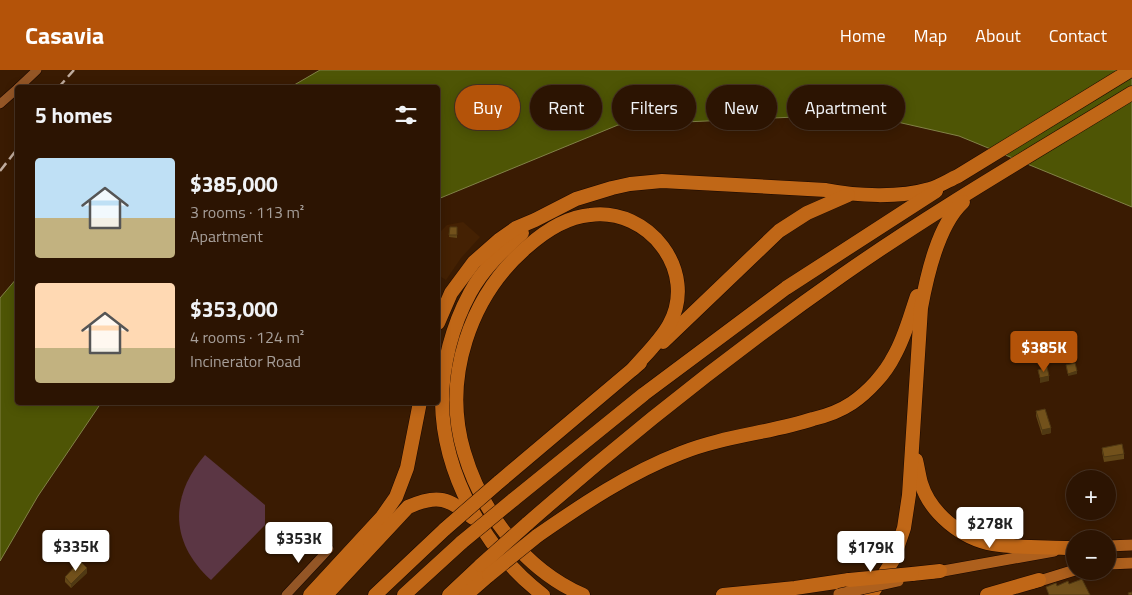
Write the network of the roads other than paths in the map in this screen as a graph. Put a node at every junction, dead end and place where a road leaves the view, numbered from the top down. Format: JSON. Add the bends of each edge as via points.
{"nodes":[{"id":1,"x":37,"y":70,"type":"edge"},
{"id":2,"x":1131,"y":71,"type":"edge"},
{"id":3,"x":21,"y":85,"type":"edge"},
{"id":4,"x":15,"y":91,"type":"edge"},
{"id":5,"x":1132,"y":93,"type":"edge"},
{"id":6,"x":0,"y":104,"type":"edge"},
{"id":7,"x":848,"y":195,"type":"junction"},
{"id":8,"x":535,"y":220,"type":"junction"},
{"id":9,"x":926,"y":277,"type":"junction"},
{"id":10,"x":440,"y":318,"type":"edge"},
{"id":11,"x":633,"y":369,"type":"junction"},
{"id":12,"x":419,"y":405,"type":"edge"},
{"id":13,"x":912,"y":440,"type":"junction"},
{"id":14,"x":476,"y":520,"type":"junction"},
{"id":15,"x":1132,"y":545,"type":"edge"},
{"id":16,"x":1116,"y":546,"type":"edge"},
{"id":17,"x":329,"y":548,"type":"dead end"},
{"id":18,"x":1066,"y":548,"type":"edge"},
{"id":19,"x":1066,"y":549,"type":"edge"},
{"id":20,"x":1116,"y":564,"type":"edge"},
{"id":21,"x":1132,"y":564,"type":"edge"},
{"id":22,"x":485,"y":570,"type":"junction"},
{"id":23,"x":940,"y":571,"type":"joint"},
{"id":24,"x":1066,"y":572,"type":"edge"},
{"id":25,"x":911,"y":576,"type":"junction"},
{"id":26,"x":1039,"y":580,"type":"junction"},
{"id":27,"x":837,"y":594,"type":"edge"},
{"id":28,"x":286,"y":595,"type":"edge"},
{"id":29,"x":310,"y":595,"type":"edge"},
{"id":30,"x":326,"y":595,"type":"edge"},
{"id":31,"x":375,"y":595,"type":"edge"},
{"id":32,"x":404,"y":595,"type":"edge"},
{"id":33,"x":449,"y":595,"type":"edge"},
{"id":34,"x":466,"y":595,"type":"edge"},
{"id":35,"x":543,"y":595,"type":"edge"},
{"id":36,"x":583,"y":595,"type":"edge"},
{"id":37,"x":723,"y":595,"type":"edge"},
{"id":38,"x":871,"y":595,"type":"edge"},
{"id":39,"x":987,"y":595,"type":"edge"},
{"id":40,"x":998,"y":595,"type":"edge"}],
"edges":[{"from":1,"to":3,"type":"street"},
{"from":2,"to":7,"type":"highway","via":[[932,189],[907,194]]},
{"from":2,"to":32,"type":"highway","bridge":true,"via":[[918,202],[786,288],[644,394],[462,542]]},
{"from":4,"to":6,"type":"street"},
{"from":5,"to":9,"type":"highway","via":[[979,188],[955,209],[942,233]]},
{"from":5,"to":22,"type":"highway","bridge":true,"via":[[845,274],[738,352],[571,485],[527,524]]},
{"from":7,"to":8,"type":"highway","via":[[826,190],[653,182],[612,188],[576,199]]},
{"from":7,"to":11,"type":"highway","via":[[779,231]]},
{"from":8,"to":10,"type":"highway","via":[[516,228],[474,262],[451,293]]},
{"from":8,"to":14,"type":"highway","via":[[492,261],[471,291],[447,355],[442,403],[447,439],[456,474]]},
{"from":9,"to":13,"type":"highway"},
{"from":9,"to":22,"type":"highway","bridge":true,"via":[[894,357],[877,380],[851,404],[796,425],[682,452],[626,477]]},
{"from":11,"to":31,"type":"highway","bridge":true,"via":[[498,482]]},
{"from":11,"to":36,"type":"highway","via":[[669,325],[675,309],[676,276],[663,246],[648,232],[632,220],[603,214],[565,222],[521,252],[490,288],[476,312],[463,349],[457,392],[459,429],[477,486],[500,525],[528,559],[550,577]]},
{"from":12,"to":29,"type":"highway","via":[[407,468],[396,497],[382,517]]},
{"from":13,"to":18,"type":"highway","via":[[921,484],[931,504],[963,534],[992,544]]},
{"from":13,"to":38,"type":"highway","via":[[904,528],[893,560]]},
{"from":14,"to":30,"type":"highway","via":[[440,498],[423,500],[408,507]]},
{"from":14,"to":35,"type":"highway","via":[[518,573]]},
{"from":15,"to":16,"type":"main road"},
{"from":17,"to":28,"type":"street"},
{"from":19,"to":23,"type":"main road"},
{"from":20,"to":21,"type":"main road"},
{"from":22,"to":33,"type":"highway"},
{"from":22,"to":34,"type":"highway"},
{"from":23,"to":25,"type":"highway"},
{"from":24,"to":26,"type":"main road"},
{"from":25,"to":27,"type":"main road","bridge":true},
{"from":25,"to":37,"type":"highway","bridge":true},
{"from":26,"to":39,"type":"highway"},
{"from":26,"to":40,"type":"main road"}]}
